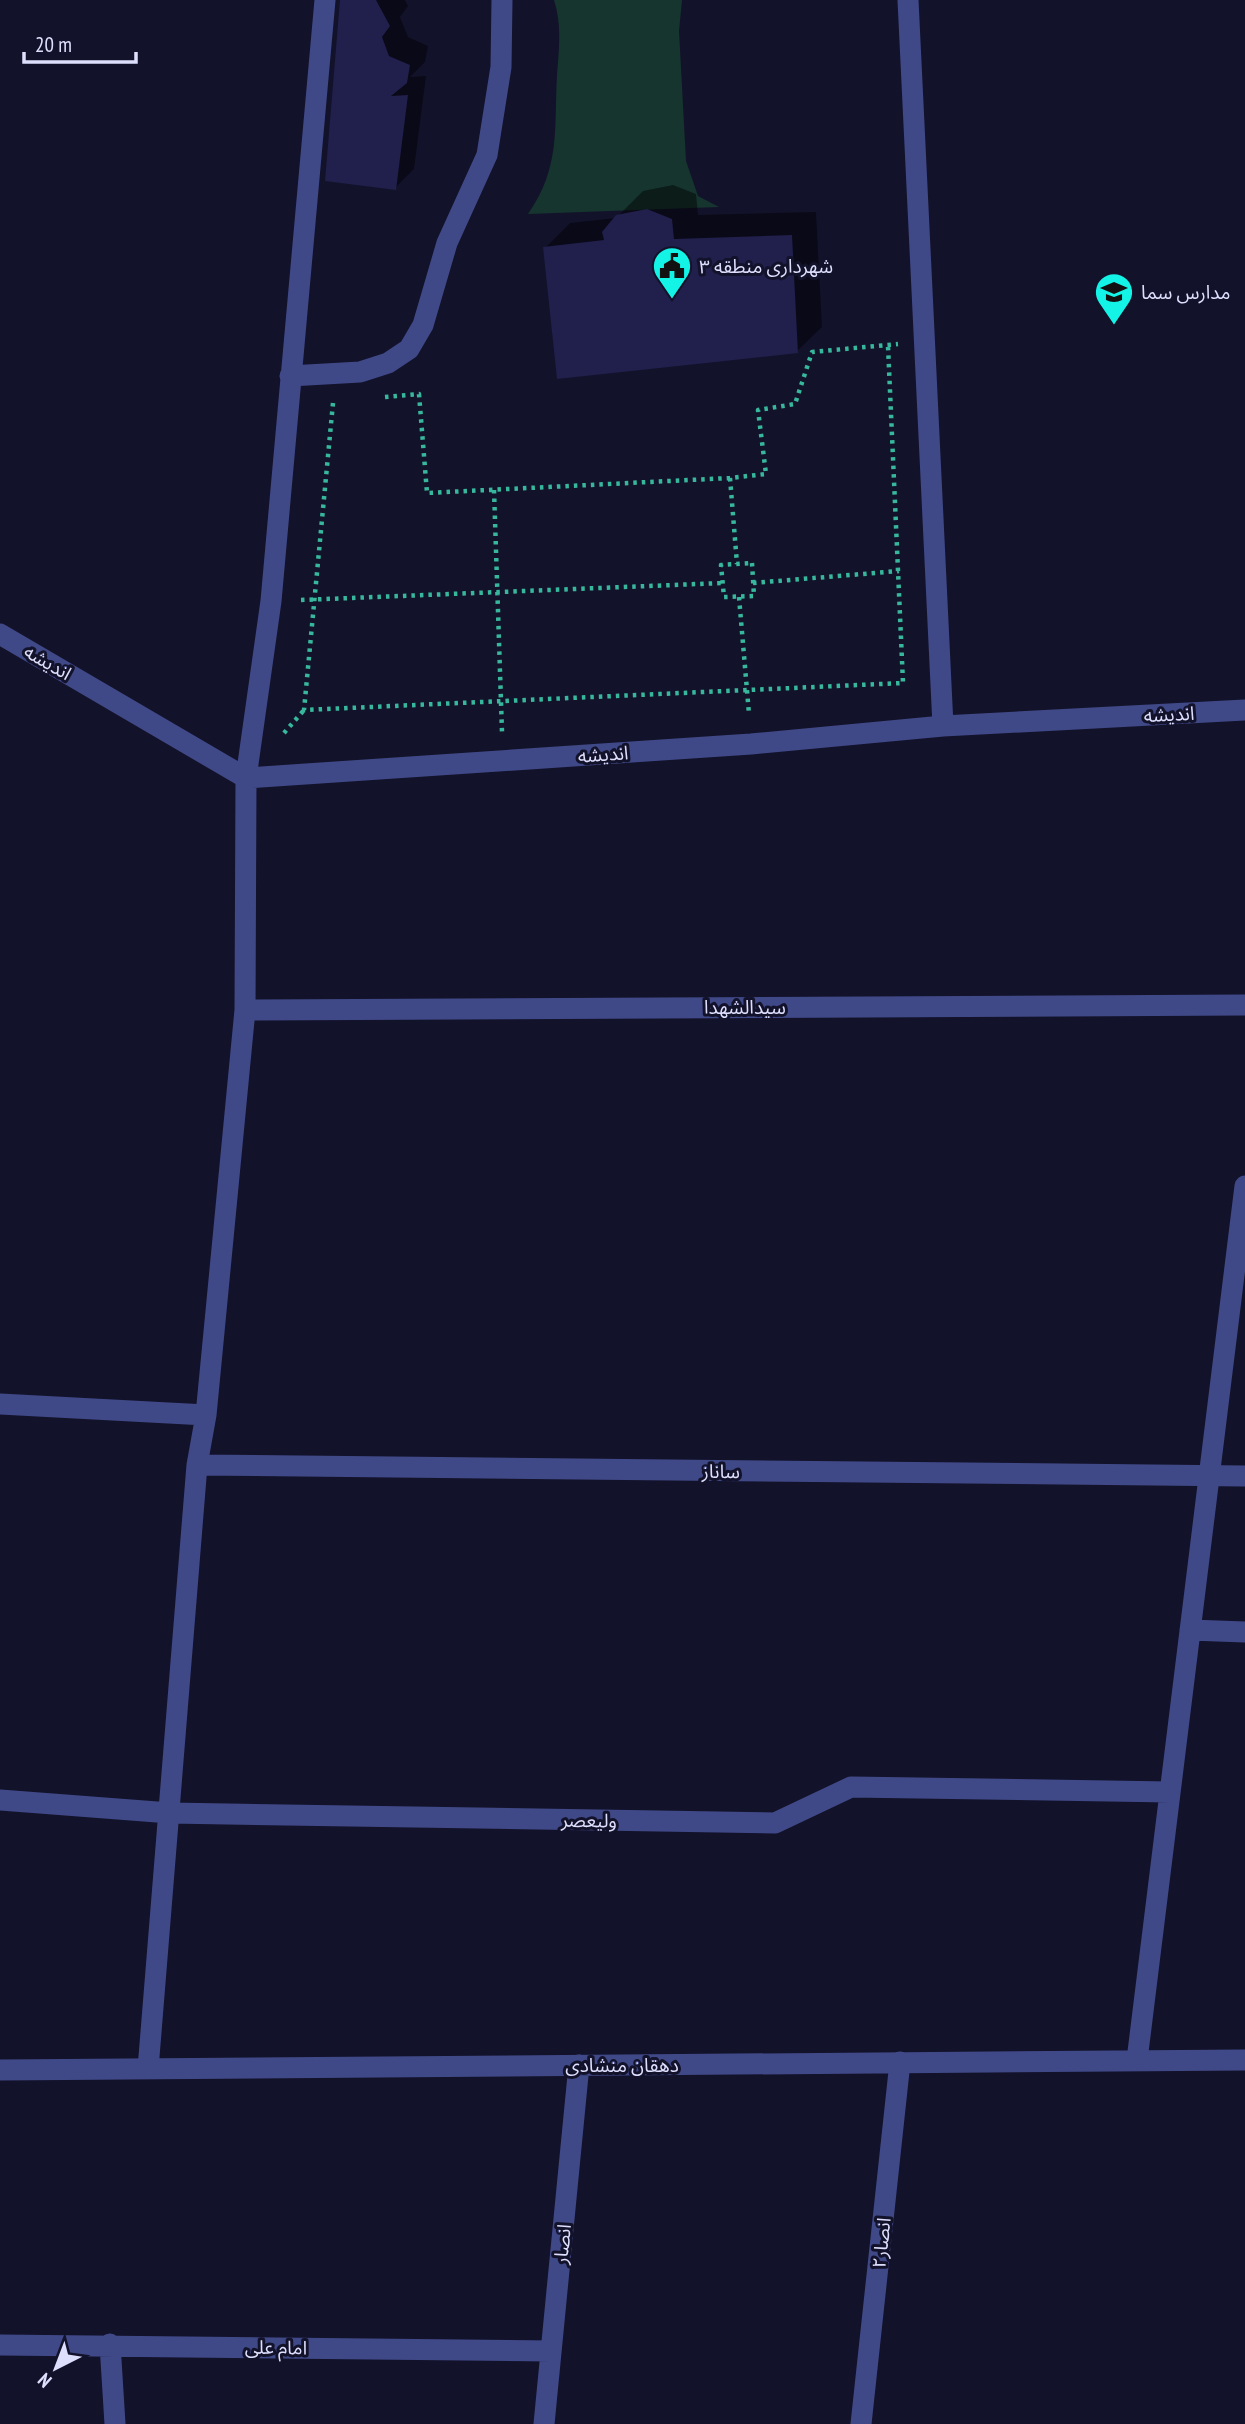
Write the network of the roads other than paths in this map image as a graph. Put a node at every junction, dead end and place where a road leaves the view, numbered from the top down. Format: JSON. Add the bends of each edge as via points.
{"nodes":[{"id":1,"x":325,"y":0,"type":"edge"},
{"id":2,"x":502,"y":0,"type":"edge"},
{"id":3,"x":908,"y":0,"type":"edge"},
{"id":4,"x":290,"y":376,"type":"junction"},
{"id":5,"x":0,"y":634,"type":"edge"},
{"id":6,"x":1245,"y":710,"type":"edge"},
{"id":7,"x":943,"y":726,"type":"junction"},
{"id":8,"x":246,"y":778,"type":"junction"},
{"id":9,"x":1245,"y":1005,"type":"edge"},
{"id":10,"x":245,"y":1010,"type":"junction"},
{"id":11,"x":1245,"y":1186,"type":"edge"},
{"id":12,"x":1240,"y":1262,"type":"edge"},
{"id":13,"x":0,"y":1404,"type":"edge"},
{"id":14,"x":206,"y":1415,"type":"junction"},
{"id":15,"x":197,"y":1465,"type":"junction"},
{"id":16,"x":1209,"y":1475,"type":"junction"},
{"id":17,"x":1245,"y":1476,"type":"edge"},
{"id":18,"x":1190,"y":1630,"type":"junction"},
{"id":19,"x":1245,"y":1632,"type":"edge"},
{"id":20,"x":1170,"y":1792,"type":"junction"},
{"id":21,"x":0,"y":1800,"type":"edge"},
{"id":22,"x":170,"y":1813,"type":"junction"},
{"id":23,"x":1137,"y":2060,"type":"junction"},
{"id":24,"x":1245,"y":2060,"type":"edge"},
{"id":25,"x":900,"y":2062,"type":"junction"},
{"id":26,"x":579,"y":2065,"type":"junction"},
{"id":27,"x":148,"y":2069,"type":"junction"},
{"id":28,"x":0,"y":2070,"type":"edge"},
{"id":29,"x":110,"y":2344,"type":"junction"},
{"id":30,"x":0,"y":2345,"type":"edge"},
{"id":31,"x":551,"y":2351,"type":"junction"},
{"id":32,"x":115,"y":2424,"type":"edge"},
{"id":33,"x":544,"y":2424,"type":"edge"},
{"id":34,"x":862,"y":2424,"type":"edge"}],
"edges":[{"from":1,"to":4,"type":"street"},
{"from":2,"to":4,"type":"street","via":[[502,67],[487,155],[447,243],[423,325],[409,349],[388,363],[360,372]]},
{"from":3,"to":7,"type":"street"},
{"from":4,"to":8,"type":"street","via":[[271,601]]},
{"from":5,"to":8,"type":"street","name":"اندیشه"},
{"from":6,"to":7,"type":"street","name":"اندیشه"},
{"from":7,"to":8,"type":"street","name":"اندیشه","via":[[751,744]]},
{"from":8,"to":10,"type":"street"},
{"from":9,"to":10,"type":"street","name":"سیدالشهدا"},
{"from":10,"to":14,"type":"street"},
{"from":11,"to":12,"type":"street"},
{"from":12,"to":16,"type":"street"},
{"from":13,"to":14,"type":"street"},
{"from":14,"to":15,"type":"street"},
{"from":15,"to":16,"type":"street","name":"ساناز"},
{"from":15,"to":22,"type":"street"},
{"from":16,"to":17,"type":"street","name":"ساناز"},
{"from":16,"to":18,"type":"street"},
{"from":18,"to":19,"type":"street"},
{"from":18,"to":20,"type":"street"},
{"from":20,"to":22,"type":"street","name":"ولیعصر","via":[[851,1787],[775,1823]]},
{"from":20,"to":23,"type":"street"},
{"from":21,"to":22,"type":"street","name":"ولیعصر"},
{"from":22,"to":27,"type":"street"},
{"from":23,"to":24,"type":"street","name":"دهقان منشادی"},
{"from":23,"to":25,"type":"street","name":"دهقان منشادی"},
{"from":25,"to":26,"type":"street","name":"دهقان منشادی"},
{"from":25,"to":34,"type":"street","name":"انصار۲"},
{"from":26,"to":27,"type":"street","name":"دهقان منشادی"},
{"from":26,"to":31,"type":"street","name":"انصار"},
{"from":27,"to":28,"type":"street","name":"دهقان منشادی"},
{"from":29,"to":30,"type":"street","name":"امام علی"},
{"from":29,"to":31,"type":"street","name":"امام علی"},
{"from":29,"to":32,"type":"street"},
{"from":31,"to":33,"type":"street","name":"انصار"}]}
